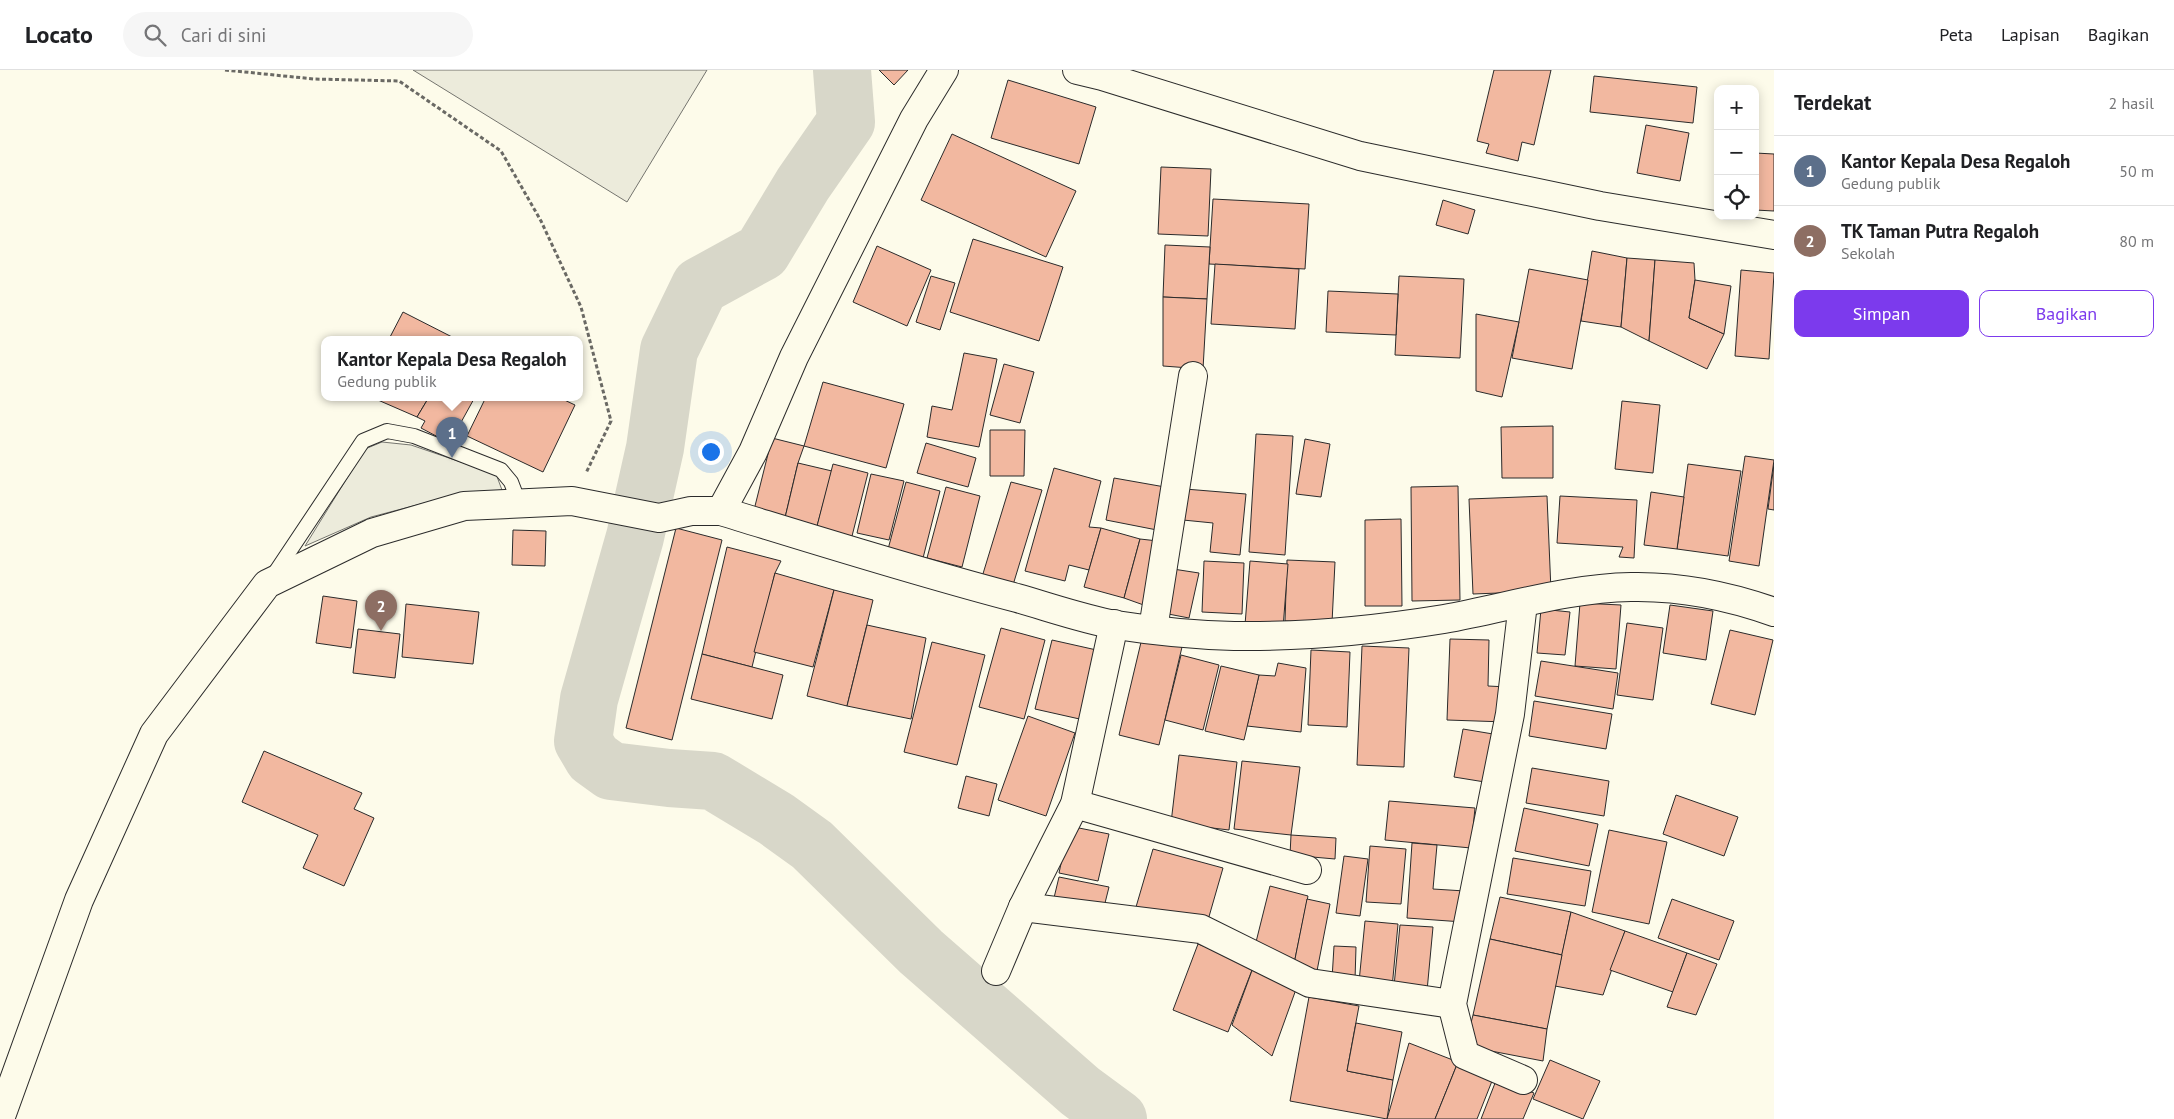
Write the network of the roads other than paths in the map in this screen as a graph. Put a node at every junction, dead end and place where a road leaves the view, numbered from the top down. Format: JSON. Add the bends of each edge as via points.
{"nodes":[{"id":1,"x":944,"y":70,"type":"edge"},
{"id":2,"x":1077,"y":70,"type":"edge"},
{"id":3,"x":1774,"y":234,"type":"edge"},
{"id":4,"x":1193,"y":376,"type":"dead end"},
{"id":5,"x":519,"y":503,"type":"junction"},
{"id":6,"x":721,"y":511,"type":"junction"},
{"id":7,"x":268,"y":584,"type":"junction"},
{"id":8,"x":1523,"y":603,"type":"junction"},
{"id":9,"x":1774,"y":612,"type":"edge"},
{"id":10,"x":1114,"y":624,"type":"junction"},
{"id":11,"x":1153,"y":629,"type":"junction"},
{"id":12,"x":1075,"y":804,"type":"junction"},
{"id":13,"x":1307,"y":870,"type":"dead end"},
{"id":14,"x":1023,"y":907,"type":"junction"},
{"id":15,"x":996,"y":971,"type":"dead end"},
{"id":16,"x":1452,"y":1004,"type":"junction"},
{"id":17,"x":1523,"y":1080,"type":"dead end"},
{"id":18,"x":0,"y":1119,"type":"edge"}],
"edges":[{"from":1,"to":6,"type":"street","via":[[887,172],[794,357],[753,452]]},
{"from":2,"to":3,"type":"street","via":[[1360,156],[1600,206]]},
{"from":4,"to":11,"type":"street"},
{"from":5,"to":6,"type":"street","via":[[572,501],[659,518],[691,511]]},
{"from":5,"to":7,"type":"street","via":[[464,506],[372,533]]},
{"from":5,"to":7,"type":"lane","via":[[511,482],[501,470],[414,436],[387,431],[363,441]]},
{"from":6,"to":10,"type":"street","via":[[949,581]]},
{"from":7,"to":18,"type":"street","via":[[154,734],[79,900]]},
{"from":8,"to":9,"type":"street","via":[[1632,587],[1721,596]]},
{"from":8,"to":11,"type":"street","via":[[1441,619],[1285,636],[1233,636]]},
{"from":8,"to":16,"type":"street","via":[[1510,714]]},
{"from":10,"to":11,"type":"street"},
{"from":10,"to":12,"type":"street"},
{"from":12,"to":13,"type":"street"},
{"from":12,"to":14,"type":"street"},
{"from":14,"to":15,"type":"street"},
{"from":14,"to":16,"type":"street","via":[[1200,929],[1310,983]]},
{"from":16,"to":17,"type":"street","via":[[1466,1054]]}]}
